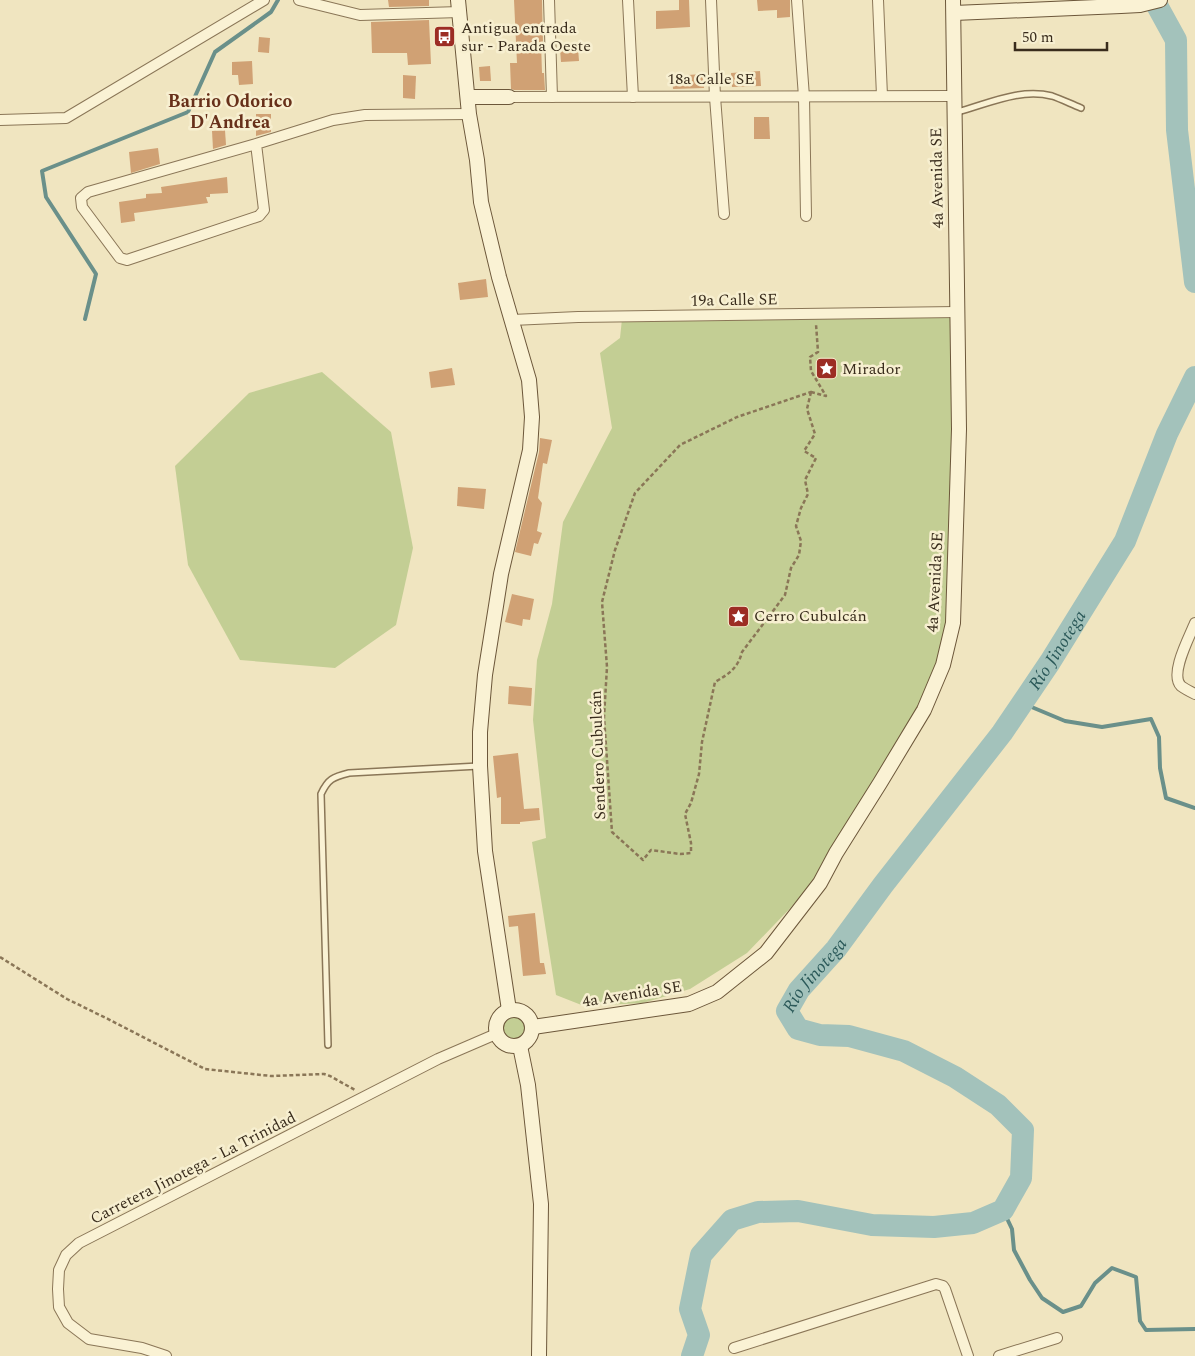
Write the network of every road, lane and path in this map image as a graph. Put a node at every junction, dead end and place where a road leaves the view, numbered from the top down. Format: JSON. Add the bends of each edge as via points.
{"nodes":[{"id":1,"x":264,"y":0,"type":"edge"},
{"id":2,"x":299,"y":0,"type":"edge"},
{"id":3,"x":549,"y":0,"type":"edge"},
{"id":4,"x":628,"y":0,"type":"edge"},
{"id":5,"x":710,"y":0,"type":"edge"},
{"id":6,"x":797,"y":0,"type":"edge"},
{"id":7,"x":878,"y":0,"type":"edge"},
{"id":8,"x":1160,"y":0,"type":"edge"},
{"id":9,"x":459,"y":6,"type":"edge"},
{"id":10,"x":953,"y":6,"type":"edge"},
{"id":11,"x":882,"y":96,"type":"junction"},
{"id":12,"x":954,"y":96,"type":"junction"},
{"id":13,"x":468,"y":97,"type":"junction"},
{"id":14,"x":509,"y":97,"type":"joint"},
{"id":15,"x":552,"y":97,"type":"junction"},
{"id":16,"x":633,"y":97,"type":"junction"},
{"id":17,"x":715,"y":97,"type":"junction"},
{"id":18,"x":804,"y":97,"type":"junction"},
{"id":19,"x":1081,"y":108,"type":"dead end"},
{"id":20,"x":954,"y":113,"type":"junction"},
{"id":21,"x":469,"y":114,"type":"junction"},
{"id":22,"x":0,"y":120,"type":"edge"},
{"id":23,"x":256,"y":144,"type":"junction"},
{"id":24,"x":724,"y":214,"type":"dead end"},
{"id":25,"x":806,"y":216,"type":"dead end"},
{"id":26,"x":957,"y":312,"type":"junction"},
{"id":27,"x":512,"y":320,"type":"junction"},
{"id":28,"x":816,"y":322,"type":"dead end"},
{"id":29,"x":811,"y":392,"type":"junction"},
{"id":30,"x":1195,"y":622,"type":"edge"},
{"id":31,"x":1195,"y":694,"type":"edge"},
{"id":32,"x":480,"y":766,"type":"junction"},
{"id":33,"x":0,"y":957,"type":"edge"},
{"id":34,"x":509,"y":1010,"type":"junction"},
{"id":35,"x":533,"y":1028,"type":"junction"},
{"id":36,"x":496,"y":1034,"type":"junction"},
{"id":37,"x":328,"y":1044,"type":"dead end"},
{"id":38,"x":520,"y":1046,"type":"junction"},
{"id":39,"x":367,"y":1097,"type":"junction"},
{"id":40,"x":1057,"y":1338,"type":"dead end"},
{"id":41,"x":734,"y":1348,"type":"dead end"},
{"id":42,"x":166,"y":1356,"type":"edge"},
{"id":43,"x":539,"y":1356,"type":"edge"},
{"id":44,"x":968,"y":1356,"type":"edge"},
{"id":45,"x":999,"y":1356,"type":"edge"}],
"edges":[{"from":1,"to":22,"type":"street","via":[[66,118]]},
{"from":2,"to":9,"type":"street","via":[[360,15]]},
{"from":3,"to":15,"type":"street"},
{"from":4,"to":16,"type":"street"},
{"from":5,"to":17,"type":"street"},
{"from":6,"to":18,"type":"street"},
{"from":7,"to":11,"type":"street"},
{"from":8,"to":10,"type":"street","via":[[1140,5]]},
{"from":9,"to":13,"type":"street"},
{"from":10,"to":12,"type":"street","name":"4a Avenida SE"},
{"from":11,"to":12,"type":"street","name":"18a Calle SE"},
{"from":11,"to":18,"type":"street","name":"18a Calle SE"},
{"from":12,"to":20,"type":"street","name":"4a Avenida SE"},
{"from":13,"to":14,"type":"street","name":"18a Calle SE"},
{"from":13,"to":21,"type":"street"},
{"from":14,"to":15,"type":"street","name":"18a Calle SE"},
{"from":15,"to":16,"type":"street","name":"18a Calle SE"},
{"from":16,"to":17,"type":"street","name":"18a Calle SE"},
{"from":17,"to":18,"type":"street","name":"18a Calle SE"},
{"from":17,"to":24,"type":"street"},
{"from":18,"to":25,"type":"street"},
{"from":19,"to":20,"type":"lane","via":[[1052,96],[1033,93],[1016,94]]},
{"from":20,"to":26,"type":"street","name":"4a Avenida SE"},
{"from":21,"to":23,"type":"street","via":[[365,115],[333,120]]},
{"from":21,"to":27,"type":"street","via":[[481,202]]},
{"from":23,"to":23,"type":"street","via":[[88,192],[82,198],[82,207],[120,258],[127,260],[259,216],[264,210]]},
{"from":26,"to":27,"type":"street","name":"19a Calle SE"},
{"from":26,"to":35,"type":"street","name":"4a Avenida SE","via":[[959,429],[953,623],[943,665],[924,710],[820,883],[766,953],[717,992],[689,1004]]},
{"from":27,"to":32,"type":"street","via":[[530,380],[530,450],[501,574],[485,675]]},
{"from":28,"to":29,"type":"path","name":"Sendero Cubulcán","via":[[818,352],[810,357],[811,371],[826,396]]},
{"from":29,"to":29,"type":"path","name":"Sendero Cubulcán","via":[[737,417],[680,445],[635,493],[629,509],[602,602],[607,667],[604,717],[612,832],[643,860],[651,850],[691,853],[685,814],[699,774],[702,742],[715,682],[733,672],[742,652],[785,595],[799,555],[801,541],[796,526],[808,494],[805,480],[816,458],[804,450],[815,434],[807,409]]},
{"from":30,"to":31,"type":"street","via":[[1176,676],[1180,685]]},
{"from":32,"to":34,"type":"street","via":[[485,851]]},
{"from":32,"to":37,"type":"lane","via":[[349,773],[327,782],[321,794]]},
{"from":33,"to":39,"type":"path","via":[[67,999],[205,1069],[271,1076],[324,1074]]},
{"from":34,"to":35,"type":"street","via":[[525,1013]]},
{"from":34,"to":36,"type":"street","via":[[496,1022]]},
{"from":35,"to":38,"type":"street","via":[[529,1039]]},
{"from":36,"to":38,"type":"street","via":[[506,1044]]},
{"from":36,"to":39,"type":"street","name":"Carretera Jinotega - La Trinidad","via":[[438,1059]]},
{"from":38,"to":43,"type":"street","via":[[528,1085],[541,1204]]},
{"from":39,"to":42,"type":"street","name":"Carretera Jinotega - La Trinidad","via":[[79,1243],[66,1255],[59,1270],[58,1289],[59,1307],[68,1323],[88,1338]]},
{"from":40,"to":45,"type":"street"},
{"from":41,"to":44,"type":"street","via":[[936,1284],[945,1288]]}]}
